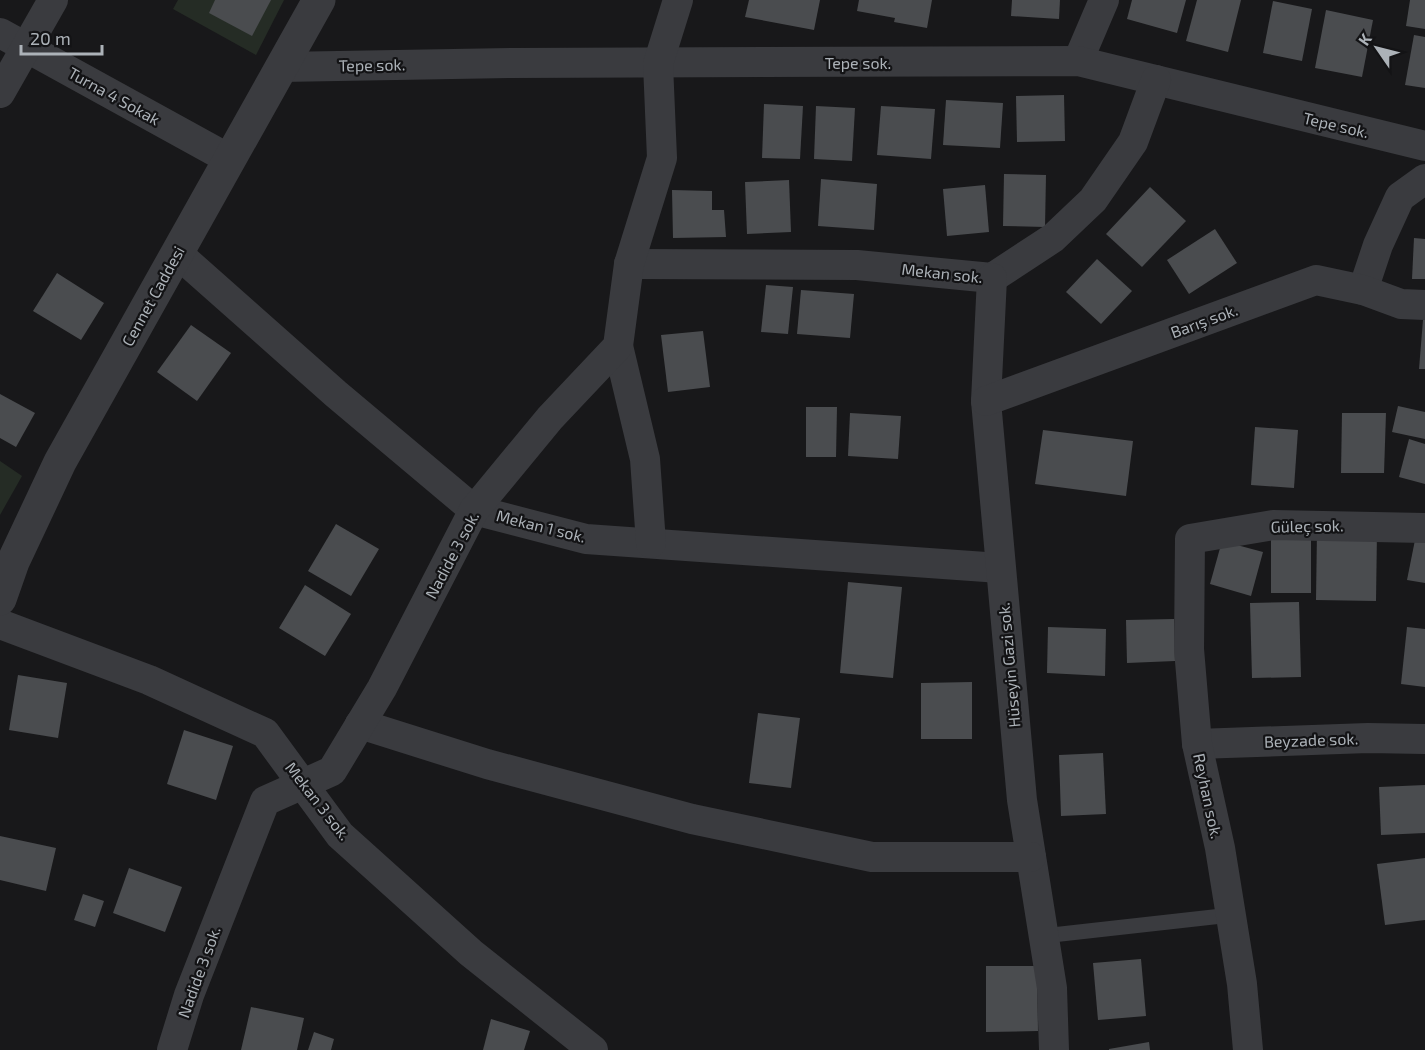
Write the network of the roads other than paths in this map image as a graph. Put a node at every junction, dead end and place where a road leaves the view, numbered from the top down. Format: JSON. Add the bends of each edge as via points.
{"nodes":[{"id":1,"x":53,"y":0,"type":"edge"},
{"id":2,"x":319,"y":0,"type":"edge"},
{"id":3,"x":678,"y":0,"type":"edge"},
{"id":4,"x":1104,"y":0,"type":"edge"},
{"id":5,"x":0,"y":33,"type":"edge"},
{"id":6,"x":26,"y":47,"type":"junction"},
{"id":7,"x":1078,"y":61,"type":"junction"},
{"id":8,"x":658,"y":64,"type":"junction"},
{"id":9,"x":281,"y":68,"type":"junction"},
{"id":10,"x":1155,"y":80,"type":"junction"},
{"id":11,"x":0,"y":93,"type":"edge"},
{"id":12,"x":1425,"y":146,"type":"edge"},
{"id":13,"x":229,"y":159,"type":"junction"},
{"id":14,"x":1425,"y":179,"type":"edge"},
{"id":15,"x":177,"y":253,"type":"junction"},
{"id":16,"x":629,"y":264,"type":"junction"},
{"id":17,"x":992,"y":278,"type":"junction"},
{"id":18,"x":1363,"y":290,"type":"junction"},
{"id":19,"x":1425,"y":304,"type":"edge"},
{"id":20,"x":618,"y":346,"type":"junction"},
{"id":21,"x":987,"y":401,"type":"junction"},
{"id":22,"x":474,"y":510,"type":"junction"},
{"id":23,"x":1425,"y":528,"type":"edge"},
{"id":24,"x":1190,"y":539,"type":"joint"},
{"id":25,"x":651,"y":543,"type":"junction"},
{"id":26,"x":1000,"y":568,"type":"junction"},
{"id":27,"x":0,"y":598,"type":"edge"},
{"id":28,"x":0,"y":624,"type":"edge"},
{"id":29,"x":360,"y":724,"type":"junction"},
{"id":30,"x":1425,"y":740,"type":"edge"},
{"id":31,"x":1197,"y":744,"type":"junction"},
{"id":32,"x":304,"y":783,"type":"junction"},
{"id":33,"x":1031,"y":857,"type":"junction"},
{"id":34,"x":1231,"y":915,"type":"junction"},
{"id":35,"x":1043,"y":936,"type":"junction"},
{"id":36,"x":172,"y":1050,"type":"edge"},
{"id":37,"x":593,"y":1050,"type":"edge"},
{"id":38,"x":1054,"y":1050,"type":"edge"},
{"id":39,"x":1248,"y":1050,"type":"edge"}],
"edges":[{"from":1,"to":6,"type":"street"},
{"from":2,"to":9,"type":"street","name":"Cennet Caddesi"},
{"from":3,"to":8,"type":"street"},
{"from":4,"to":7,"type":"street"},
{"from":5,"to":6,"type":"street","name":"Turna 4 Sokak"},
{"from":6,"to":11,"type":"street"},
{"from":6,"to":13,"type":"street","name":"Turna 4 Sokak"},
{"from":7,"to":8,"type":"street","name":"Tepe sok."},
{"from":7,"to":10,"type":"street","name":"Tepe sok."},
{"from":8,"to":9,"type":"street","name":"Tepe sok."},
{"from":8,"to":16,"type":"street","via":[[662,158]]},
{"from":9,"to":13,"type":"street","name":"Cennet Caddesi"},
{"from":10,"to":12,"type":"street","name":"Tepe sok."},
{"from":10,"to":17,"type":"street","name":"Mekan sok.","via":[[1133,142],[1093,200],[1053,238]]},
{"from":13,"to":15,"type":"street","name":"Cennet Caddesi"},
{"from":14,"to":18,"type":"street","via":[[1400,197]]},
{"from":15,"to":22,"type":"street","name":"Mekan 1 sok."},
{"from":15,"to":27,"type":"street","name":"Cennet Caddesi","via":[[60,462]]},
{"from":16,"to":17,"type":"street","name":"Mekan sok.","via":[[857,265]]},
{"from":16,"to":20,"type":"street"},
{"from":17,"to":21,"type":"street","name":"Hüseyin Gazi sok."},
{"from":18,"to":19,"type":"street","name":"Barış sok.","via":[[1401,304]]},
{"from":18,"to":21,"type":"street","name":"Barış sok.","via":[[1316,280]]},
{"from":20,"to":22,"type":"street","name":"Nadide 3 sok.","via":[[550,418]]},
{"from":20,"to":25,"type":"street","via":[[645,459]]},
{"from":21,"to":26,"type":"street","name":"Hüseyin Gazi sok."},
{"from":22,"to":25,"type":"street","name":"Mekan 1 sok.","via":[[586,539]]},
{"from":22,"to":29,"type":"street","name":"Nadide 3 sok."},
{"from":23,"to":24,"type":"street","name":"Güleç sok.","via":[[1273,525]]},
{"from":24,"to":31,"type":"street","name":"Reyhan sok.","via":[[1189,649]]},
{"from":25,"to":26,"type":"street","name":"Mekan 1 sok."},
{"from":26,"to":33,"type":"street","name":"Hüseyin Gazi sok."},
{"from":28,"to":32,"type":"street","name":"Mekan 3 sok.","via":[[149,680],[265,732]]},
{"from":29,"to":32,"type":"street","name":"Nadide 3 sok.","via":[[332,771]]},
{"from":29,"to":33,"type":"street","via":[[487,764],[692,819],[872,857]]},
{"from":30,"to":31,"type":"street","name":"Beyzade sok."},
{"from":31,"to":34,"type":"street","name":"Reyhan sok."},
{"from":32,"to":36,"type":"street","name":"Nadide 3 sok.","via":[[265,801],[189,995]]},
{"from":32,"to":37,"type":"street","name":"Mekan 3 sok.","via":[[340,835],[471,953]]},
{"from":33,"to":35,"type":"street","name":"Hüseyin Gazi sok."},
{"from":34,"to":35,"type":"lane"},
{"from":34,"to":39,"type":"street","name":"Reyhan sok."},
{"from":35,"to":38,"type":"street","name":"Hüseyin Gazi sok.","via":[[1052,988]]}]}
